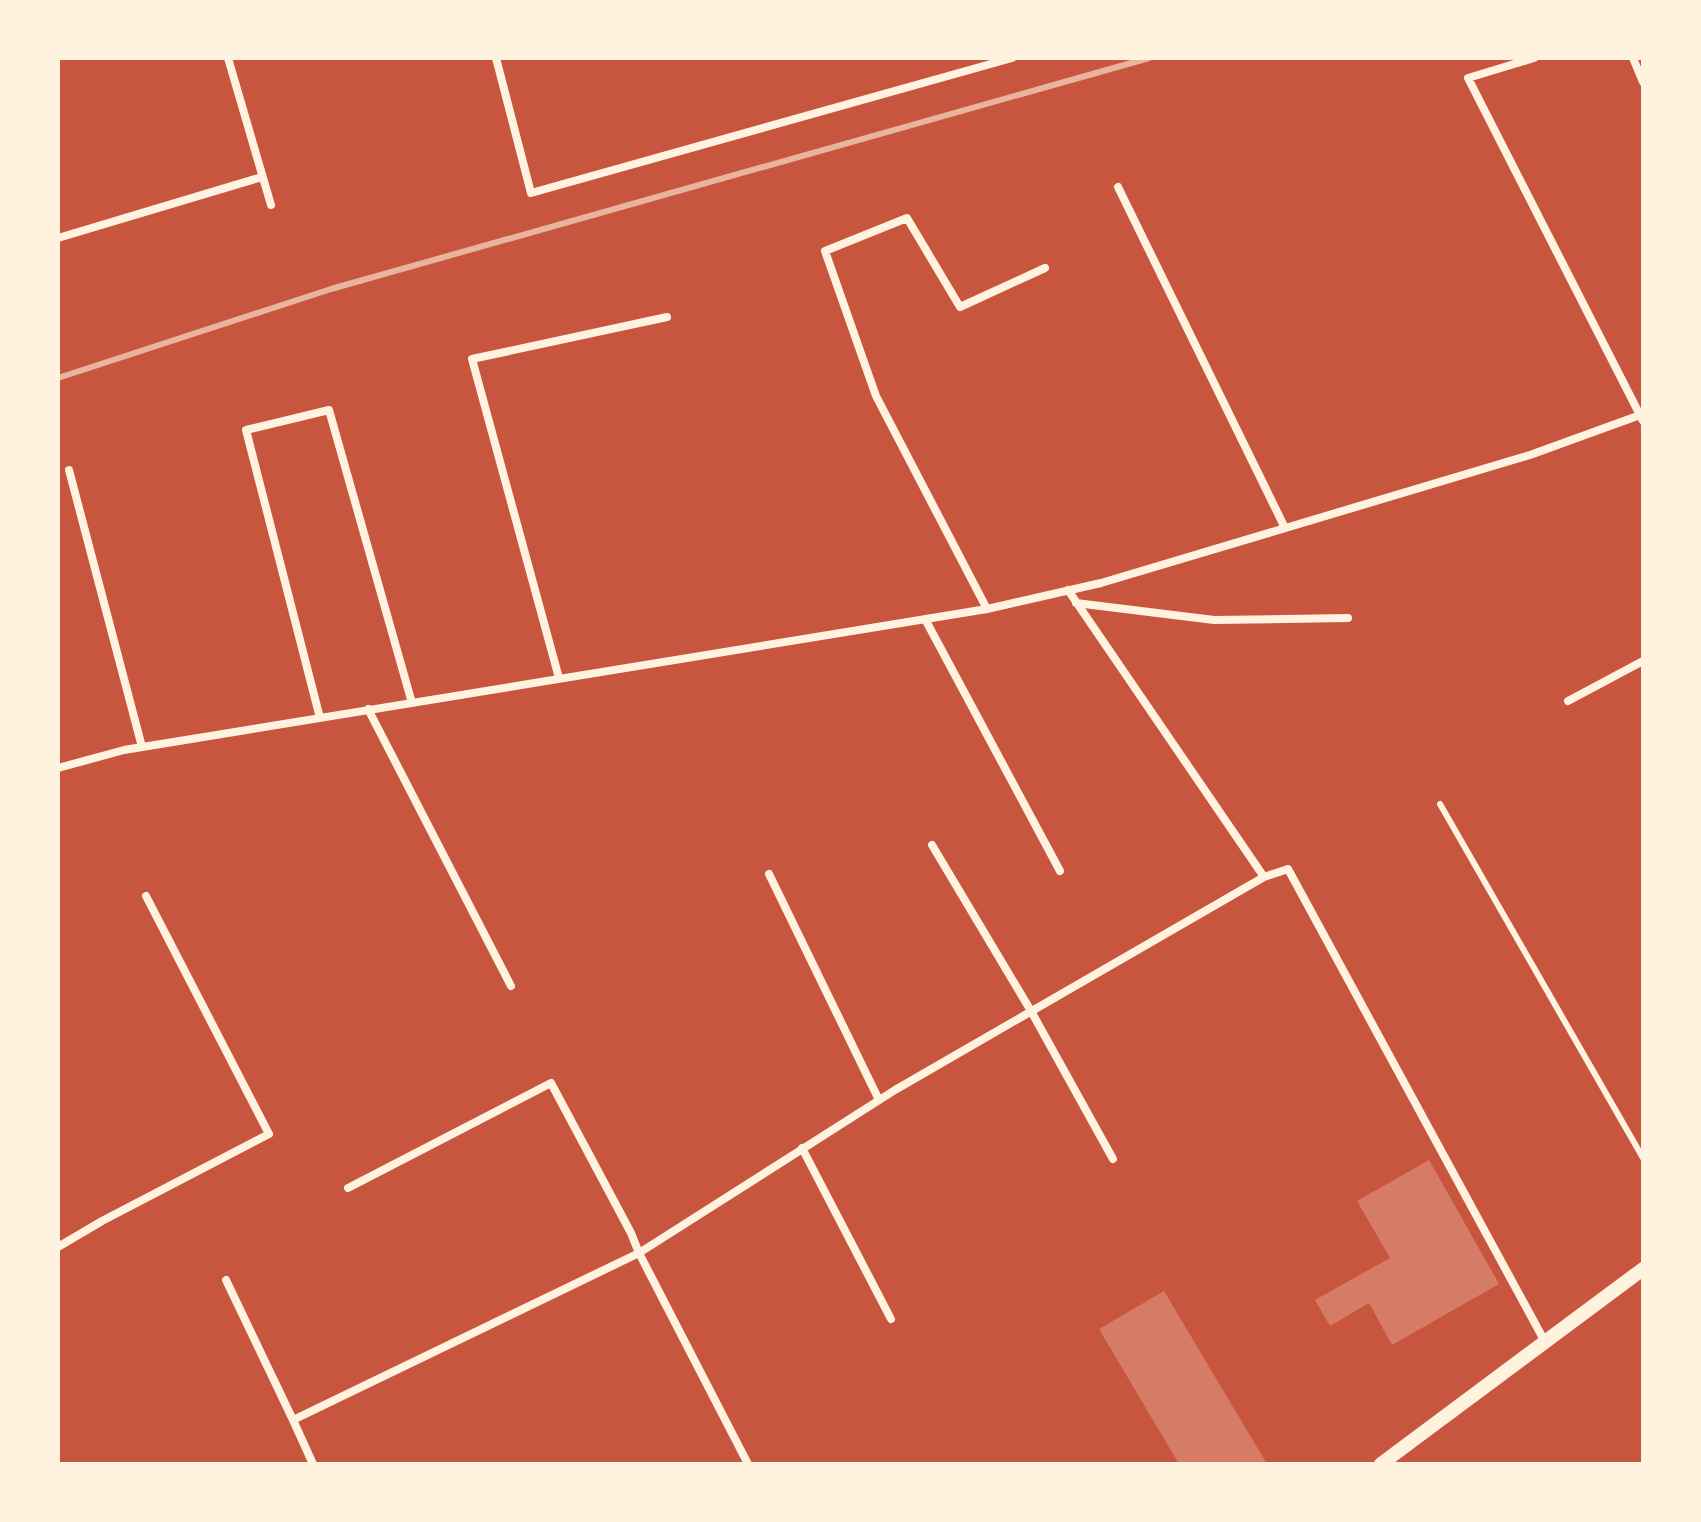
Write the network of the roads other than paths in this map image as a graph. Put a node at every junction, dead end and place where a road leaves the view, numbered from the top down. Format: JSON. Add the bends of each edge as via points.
{"nodes":[{"id":1,"x":228,"y":58,"type":"edge"},
{"id":2,"x":496,"y":58,"type":"edge"},
{"id":3,"x":1534,"y":58,"type":"edge"},
{"id":4,"x":1633,"y":58,"type":"edge"},
{"id":5,"x":1008,"y":59,"type":"edge"},
{"id":6,"x":1643,"y":82,"type":"edge"},
{"id":7,"x":262,"y":177,"type":"junction"},
{"id":8,"x":1118,"y":187,"type":"dead end"},
{"id":9,"x":271,"y":205,"type":"dead end"},
{"id":10,"x":58,"y":238,"type":"edge"},
{"id":11,"x":1045,"y":268,"type":"dead end"},
{"id":12,"x":667,"y":317,"type":"dead end"},
{"id":13,"x":1642,"y":416,"type":"edge"},
{"id":14,"x":69,"y":470,"type":"dead end"},
{"id":15,"x":1285,"y":528,"type":"junction"},
{"id":16,"x":1068,"y":590,"type":"junction"},
{"id":17,"x":1076,"y":603,"type":"junction"},
{"id":18,"x":987,"y":609,"type":"junction"},
{"id":19,"x":1348,"y":618,"type":"dead end"},
{"id":20,"x":925,"y":619,"type":"junction"},
{"id":21,"x":1643,"y":661,"type":"edge"},
{"id":22,"x":559,"y":678,"type":"junction"},
{"id":23,"x":1568,"y":701,"type":"dead end"},
{"id":24,"x":412,"y":703,"type":"junction"},
{"id":25,"x":368,"y":709,"type":"junction"},
{"id":26,"x":320,"y":718,"type":"junction"},
{"id":27,"x":142,"y":747,"type":"junction"},
{"id":28,"x":58,"y":768,"type":"edge"},
{"id":29,"x":1440,"y":804,"type":"dead end"},
{"id":30,"x":932,"y":845,"type":"dead end"},
{"id":31,"x":1060,"y":871,"type":"dead end"},
{"id":32,"x":769,"y":874,"type":"dead end"},
{"id":33,"x":1264,"y":877,"type":"junction"},
{"id":34,"x":146,"y":896,"type":"dead end"},
{"id":35,"x":511,"y":986,"type":"dead end"},
{"id":36,"x":1031,"y":1011,"type":"junction"},
{"id":37,"x":879,"y":1100,"type":"junction"},
{"id":38,"x":802,"y":1148,"type":"junction"},
{"id":39,"x":1643,"y":1158,"type":"edge"},
{"id":40,"x":1113,"y":1159,"type":"dead end"},
{"id":41,"x":348,"y":1188,"type":"dead end"},
{"id":42,"x":58,"y":1247,"type":"edge"},
{"id":43,"x":639,"y":1253,"type":"junction"},
{"id":44,"x":1643,"y":1269,"type":"edge"},
{"id":45,"x":226,"y":1280,"type":"dead end"},
{"id":46,"x":891,"y":1319,"type":"dead end"},
{"id":47,"x":1544,"y":1340,"type":"junction"},
{"id":48,"x":293,"y":1420,"type":"junction"},
{"id":49,"x":313,"y":1464,"type":"edge"},
{"id":50,"x":748,"y":1464,"type":"edge"},
{"id":51,"x":1381,"y":1464,"type":"edge"}],
"edges":[{"from":1,"to":7,"type":"street"},
{"from":2,"to":5,"type":"street","via":[[531,193]]},
{"from":3,"to":13,"type":"street","via":[[1468,78]]},
{"from":4,"to":6,"type":"street"},
{"from":7,"to":9,"type":"street"},
{"from":7,"to":10,"type":"street"},
{"from":8,"to":15,"type":"street"},
{"from":11,"to":18,"type":"street","via":[[960,307],[907,218],[825,251],[876,396]]},
{"from":12,"to":22,"type":"street","via":[[472,359]]},
{"from":13,"to":15,"type":"street"},
{"from":14,"to":27,"type":"street"},
{"from":15,"to":16,"type":"street"},
{"from":16,"to":17,"type":"street"},
{"from":16,"to":18,"type":"street"},
{"from":17,"to":19,"type":"street","via":[[1214,620]]},
{"from":17,"to":33,"type":"street"},
{"from":18,"to":20,"type":"street"},
{"from":20,"to":22,"type":"street"},
{"from":20,"to":31,"type":"street"},
{"from":21,"to":23,"type":"street"},
{"from":22,"to":24,"type":"street"},
{"from":24,"to":25,"type":"street"},
{"from":24,"to":26,"type":"street","via":[[329,410],[246,430]]},
{"from":25,"to":26,"type":"street"},
{"from":25,"to":35,"type":"street"},
{"from":26,"to":27,"type":"street"},
{"from":27,"to":28,"type":"street"},
{"from":29,"to":39,"type":"lane"},
{"from":30,"to":36,"type":"street"},
{"from":32,"to":37,"type":"street"},
{"from":33,"to":36,"type":"street"},
{"from":33,"to":47,"type":"street","via":[[1288,869]]},
{"from":34,"to":42,"type":"street","via":[[269,1134]]},
{"from":36,"to":37,"type":"street"},
{"from":36,"to":40,"type":"street"},
{"from":37,"to":38,"type":"street"},
{"from":38,"to":43,"type":"street"},
{"from":38,"to":46,"type":"street"},
{"from":41,"to":43,"type":"street","via":[[551,1083]]},
{"from":43,"to":48,"type":"street"},
{"from":43,"to":50,"type":"street"},
{"from":44,"to":47,"type":"street"},
{"from":45,"to":48,"type":"street"},
{"from":47,"to":51,"type":"street"},
{"from":48,"to":49,"type":"street"}]}
